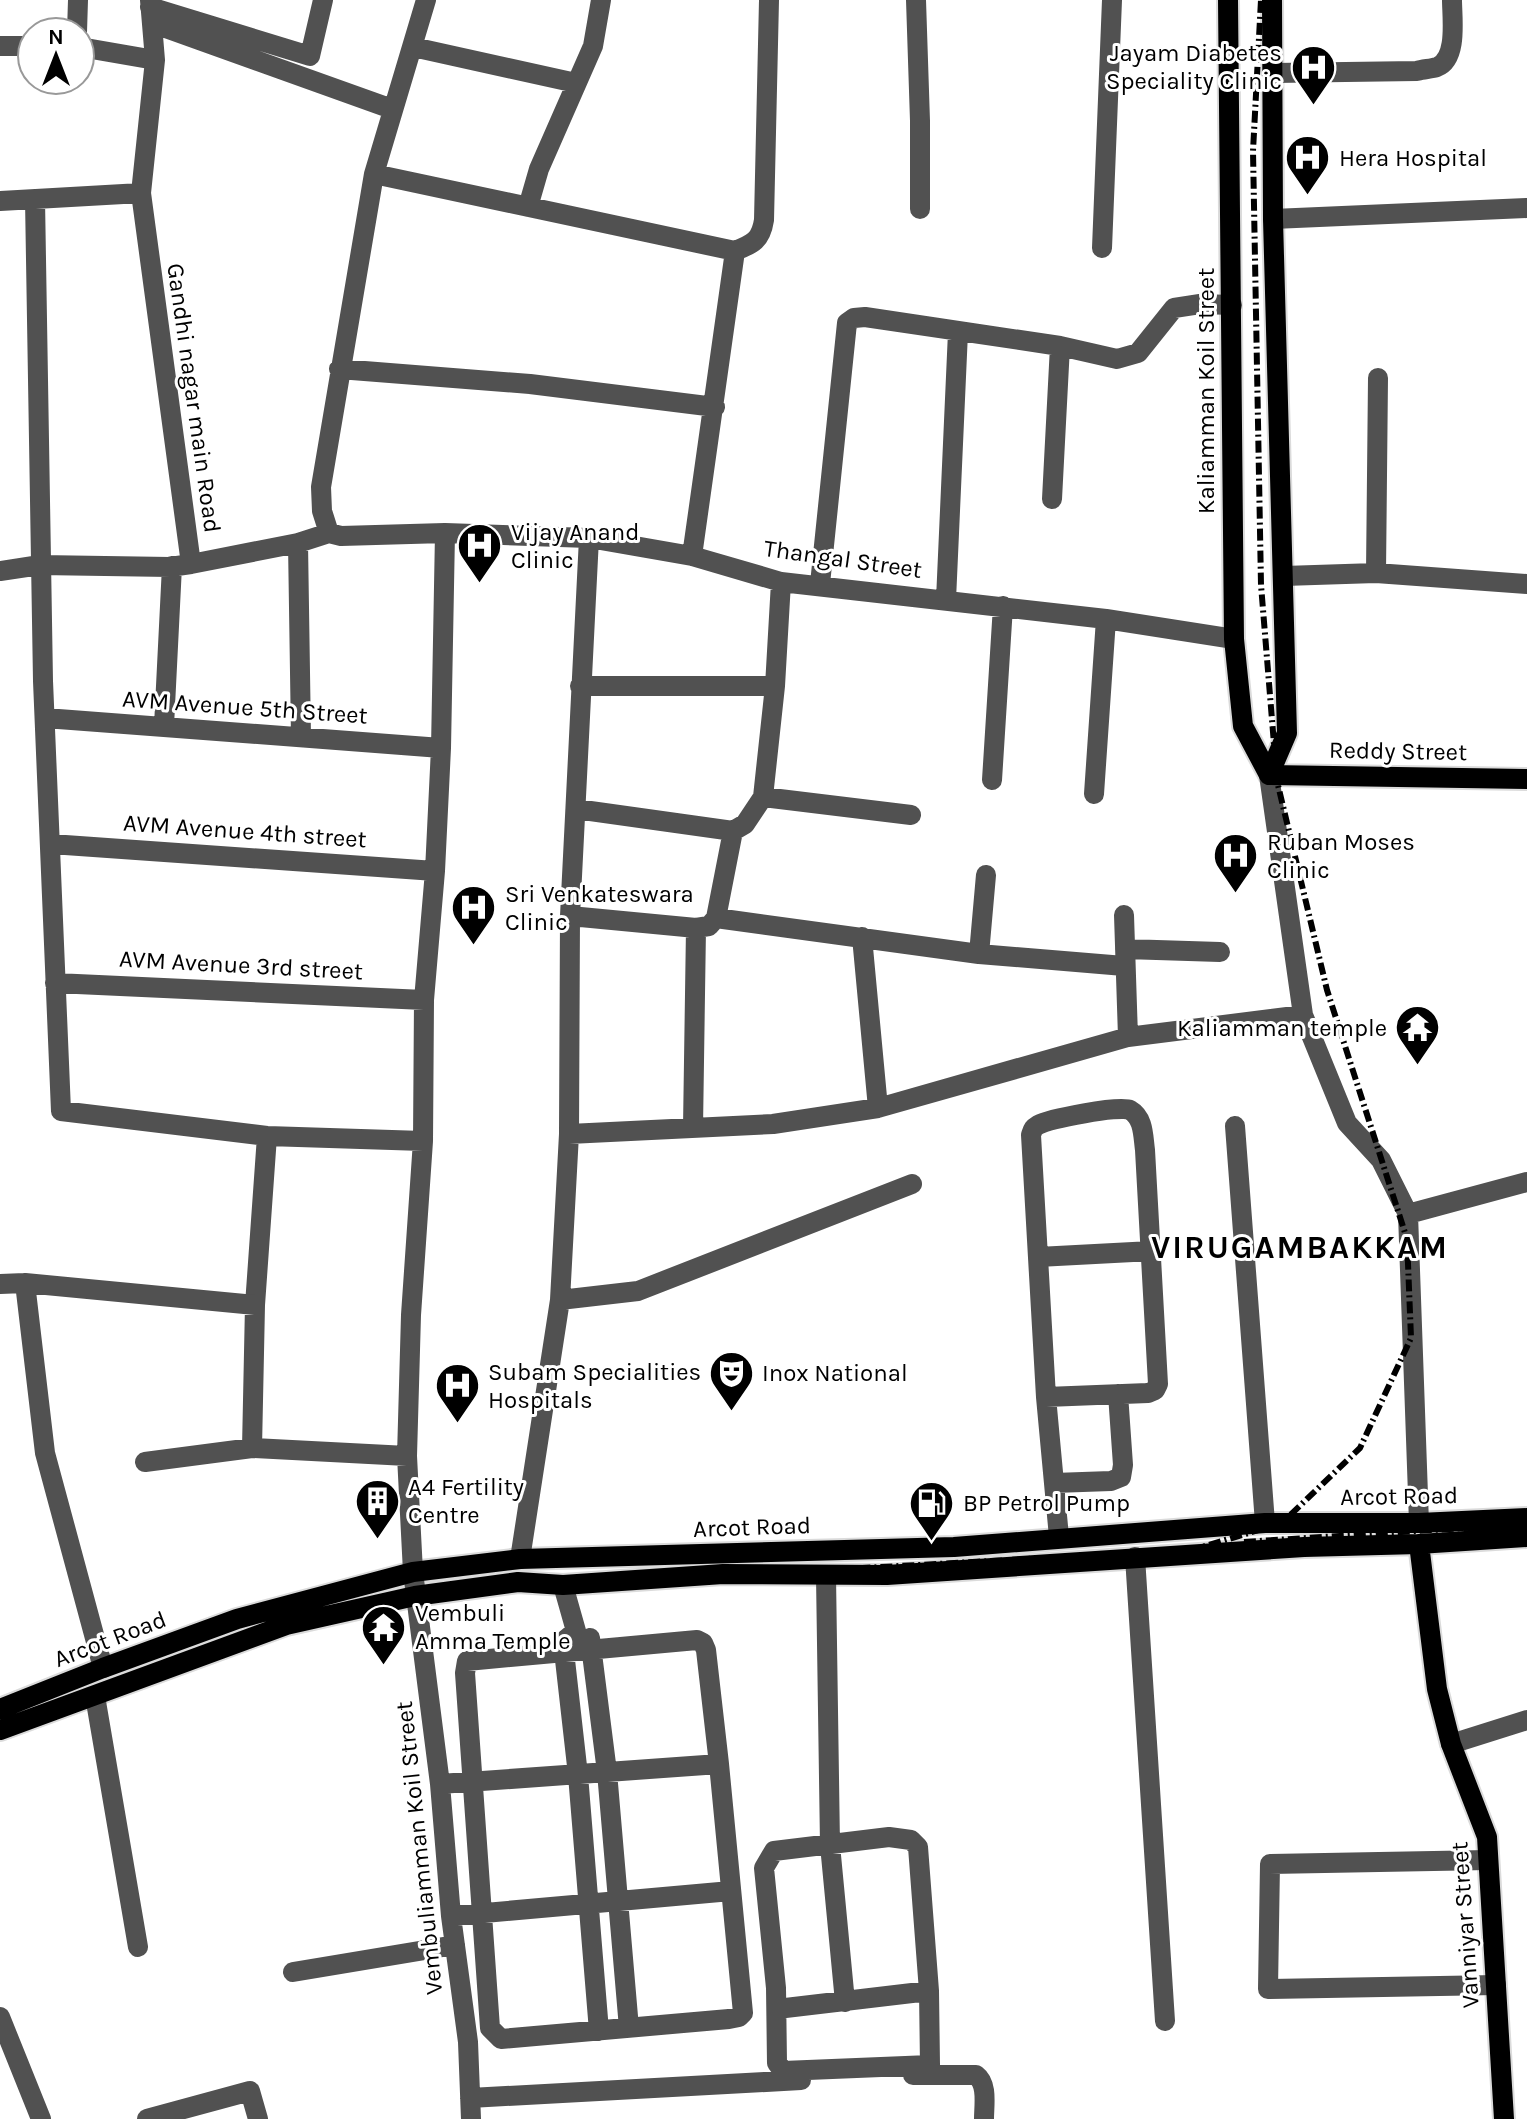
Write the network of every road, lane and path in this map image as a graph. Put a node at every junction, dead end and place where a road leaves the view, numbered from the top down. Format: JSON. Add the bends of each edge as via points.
{"nodes":[{"id":1,"x":323,"y":0,"type":"edge"},
{"id":2,"x":426,"y":0,"type":"edge"},
{"id":3,"x":601,"y":0,"type":"edge"},
{"id":4,"x":769,"y":0,"type":"edge"},
{"id":5,"x":916,"y":0,"type":"edge"},
{"id":6,"x":1112,"y":0,"type":"edge"},
{"id":7,"x":1228,"y":0,"type":"edge"},
{"id":8,"x":1272,"y":0,"type":"edge"},
{"id":9,"x":1452,"y":0,"type":"edge"},
{"id":10,"x":151,"y":10,"type":"edge"},
{"id":11,"x":413,"y":47,"type":"junction"},
{"id":12,"x":96,"y":50,"type":"edge"},
{"id":13,"x":155,"y":60,"type":"junction"},
{"id":14,"x":1274,"y":73,"type":"junction"},
{"id":15,"x":576,"y":83,"type":"junction"},
{"id":16,"x":392,"y":109,"type":"junction"},
{"id":17,"x":374,"y":174,"type":"junction"},
{"id":18,"x":141,"y":193,"type":"junction"},
{"id":19,"x":35,"y":199,"type":"junction"},
{"id":20,"x":0,"y":201,"type":"edge"},
{"id":21,"x":528,"y":207,"type":"junction"},
{"id":22,"x":1527,"y":208,"type":"edge"},
{"id":23,"x":920,"y":209,"type":"dead end"},
{"id":24,"x":1273,"y":219,"type":"junction"},
{"id":25,"x":1102,"y":248,"type":"dead end"},
{"id":26,"x":735,"y":251,"type":"junction"},
{"id":27,"x":1232,"y":305,"type":"junction"},
{"id":28,"x":958,"y":332,"type":"junction"},
{"id":29,"x":1060,"y":346,"type":"junction"},
{"id":30,"x":339,"y":369,"type":"junction"},
{"id":31,"x":1378,"y":378,"type":"dead end"},
{"id":32,"x":715,"y":407,"type":"junction"},
{"id":33,"x":1052,"y":499,"type":"dead end"},
{"id":34,"x":329,"y":533,"type":"junction"},
{"id":35,"x":445,"y":533,"type":"junction"},
{"id":36,"x":589,"y":538,"type":"junction"},
{"id":37,"x":298,"y":543,"type":"junction"},
{"id":38,"x":692,"y":556,"type":"junction"},
{"id":39,"x":40,"y":565,"type":"junction"},
{"id":40,"x":181,"y":565,"type":"junction"},
{"id":41,"x":0,"y":571,"type":"edge"},
{"id":42,"x":1376,"y":573,"type":"junction"},
{"id":43,"x":1284,"y":576,"type":"junction"},
{"id":44,"x":781,"y":582,"type":"junction"},
{"id":45,"x":820,"y":584,"type":"junction"},
{"id":46,"x":1527,"y":584,"type":"edge"},
{"id":47,"x":946,"y":600,"type":"junction"},
{"id":48,"x":1003,"y":606,"type":"junction"},
{"id":49,"x":1106,"y":619,"type":"junction"},
{"id":50,"x":1234,"y":639,"type":"junction"},
{"id":51,"x":580,"y":686,"type":"junction"},
{"id":52,"x":775,"y":686,"type":"junction"},
{"id":53,"x":45,"y":718,"type":"junction"},
{"id":54,"x":164,"y":726,"type":"junction"},
{"id":55,"x":301,"y":737,"type":"junction"},
{"id":56,"x":441,"y":748,"type":"junction"},
{"id":57,"x":1269,"y":775,"type":"junction"},
{"id":58,"x":1527,"y":779,"type":"edge"},
{"id":59,"x":992,"y":780,"type":"dead end"},
{"id":60,"x":1094,"y":794,"type":"dead end"},
{"id":61,"x":763,"y":797,"type":"junction"},
{"id":62,"x":576,"y":809,"type":"junction"},
{"id":63,"x":911,"y":815,"type":"dead end"},
{"id":64,"x":733,"y":831,"type":"junction"},
{"id":65,"x":51,"y":844,"type":"junction"},
{"id":66,"x":435,"y":871,"type":"junction"},
{"id":67,"x":986,"y":875,"type":"dead end"},
{"id":68,"x":1124,"y":915,"type":"dead end"},
{"id":69,"x":570,"y":916,"type":"junction"},
{"id":70,"x":716,"y":918,"type":"junction"},
{"id":71,"x":696,"y":928,"type":"junction"},
{"id":72,"x":862,"y":937,"type":"junction"},
{"id":73,"x":1220,"y":952,"type":"dead end"},
{"id":74,"x":979,"y":954,"type":"junction"},
{"id":75,"x":1125,"y":957,"type":"junction"},
{"id":76,"x":55,"y":983,"type":"junction"},
{"id":77,"x":424,"y":1000,"type":"junction"},
{"id":78,"x":1303,"y":1015,"type":"junction"},
{"id":79,"x":1128,"y":1037,"type":"junction"},
{"id":80,"x":878,"y":1108,"type":"junction"},
{"id":81,"x":1235,"y":1126,"type":"dead end"},
{"id":82,"x":693,"y":1128,"type":"junction"},
{"id":83,"x":569,"y":1134,"type":"junction"},
{"id":84,"x":267,"y":1136,"type":"junction"},
{"id":85,"x":423,"y":1141,"type":"junction"},
{"id":86,"x":1527,"y":1182,"type":"edge"},
{"id":87,"x":912,"y":1184,"type":"dead end"},
{"id":88,"x":1408,"y":1214,"type":"junction"},
{"id":89,"x":1152,"y":1251,"type":"junction"},
{"id":90,"x":1038,"y":1257,"type":"junction"},
{"id":91,"x":25,"y":1283,"type":"junction"},
{"id":92,"x":0,"y":1284,"type":"edge"},
{"id":93,"x":560,"y":1300,"type":"junction"},
{"id":94,"x":255,"y":1305,"type":"junction"},
{"id":95,"x":1118,"y":1394,"type":"junction"},
{"id":96,"x":1046,"y":1397,"type":"junction"},
{"id":97,"x":252,"y":1448,"type":"junction"},
{"id":98,"x":407,"y":1456,"type":"junction"},
{"id":99,"x":145,"y":1462,"type":"dead end"},
{"id":100,"x":1054,"y":1483,"type":"junction"},
{"id":101,"x":1527,"y":1518,"type":"edge"},
{"id":102,"x":1265,"y":1523,"type":"junction"},
{"id":103,"x":1419,"y":1523,"type":"junction"},
{"id":104,"x":1059,"y":1537,"type":"junction"},
{"id":105,"x":1527,"y":1537,"type":"edge"},
{"id":106,"x":1419,"y":1544,"type":"junction"},
{"id":107,"x":1135,"y":1557,"type":"junction"},
{"id":108,"x":520,"y":1559,"type":"junction"},
{"id":109,"x":413,"y":1572,"type":"junction"},
{"id":110,"x":826,"y":1576,"type":"junction"},
{"id":111,"x":563,"y":1585,"type":"junction"},
{"id":112,"x":415,"y":1596,"type":"junction"},
{"id":113,"x":576,"y":1631,"type":"junction"},
{"id":114,"x":592,"y":1649,"type":"junction"},
{"id":115,"x":564,"y":1651,"type":"junction"},
{"id":116,"x":103,"y":1668,"type":"junction"},
{"id":117,"x":95,"y":1696,"type":"junction"},
{"id":118,"x":0,"y":1709,"type":"edge"},
{"id":119,"x":1527,"y":1720,"type":"edge"},
{"id":120,"x":0,"y":1730,"type":"edge"},
{"id":121,"x":1451,"y":1744,"type":"junction"},
{"id":122,"x":719,"y":1764,"type":"junction"},
{"id":123,"x":607,"y":1772,"type":"junction"},
{"id":124,"x":578,"y":1775,"type":"junction"},
{"id":125,"x":474,"y":1782,"type":"junction"},
{"id":126,"x":440,"y":1784,"type":"junction"},
{"id":127,"x":830,"y":1845,"type":"junction"},
{"id":128,"x":1488,"y":1860,"type":"junction"},
{"id":129,"x":731,"y":1891,"type":"junction"},
{"id":130,"x":618,"y":1899,"type":"junction"},
{"id":131,"x":588,"y":1902,"type":"junction"},
{"id":132,"x":483,"y":1912,"type":"junction"},
{"id":133,"x":451,"y":1916,"type":"junction"},
{"id":134,"x":455,"y":1945,"type":"junction"},
{"id":135,"x":138,"y":1947,"type":"dead end"},
{"id":136,"x":293,"y":1972,"type":"dead end"},
{"id":137,"x":1496,"y":1985,"type":"junction"},
{"id":138,"x":929,"y":1991,"type":"junction"},
{"id":139,"x":845,"y":2002,"type":"junction"},
{"id":140,"x":777,"y":2009,"type":"junction"},
{"id":141,"x":0,"y":2017,"type":"edge"},
{"id":142,"x":1165,"y":2021,"type":"dead end"},
{"id":143,"x":629,"y":2028,"type":"junction"},
{"id":144,"x":599,"y":2031,"type":"junction"},
{"id":145,"x":470,"y":2109,"type":"edge"},
{"id":146,"x":41,"y":2119,"type":"edge"},
{"id":147,"x":147,"y":2119,"type":"edge"},
{"id":148,"x":258,"y":2119,"type":"edge"},
{"id":149,"x":984,"y":2119,"type":"edge"},
{"id":150,"x":1504,"y":2119,"type":"edge"}],
"edges":[{"from":1,"to":10,"type":"street","via":[[310,56]]},
{"from":2,"to":11,"type":"street"},
{"from":3,"to":15,"type":"street","via":[[593,46]]},
{"from":4,"to":26,"type":"street","via":[[763,231],[756,242]]},
{"from":5,"to":23,"type":"street"},
{"from":6,"to":25,"type":"street"},
{"from":7,"to":27,"type":"main road","name":"Kaliamman Koil Street"},
{"from":8,"to":14,"type":"main road"},
{"from":9,"to":14,"type":"street","via":[[1450,50],[1438,67]]},
{"from":10,"to":13,"type":"street","name":"Gandhi nagar main Road"},
{"from":10,"to":16,"type":"street"},
{"from":11,"to":15,"type":"street"},
{"from":11,"to":16,"type":"street"},
{"from":12,"to":13,"type":"street"},
{"from":13,"to":18,"type":"street","name":"Gandhi nagar main Road"},
{"from":14,"to":24,"type":"main road"},
{"from":15,"to":21,"type":"street"},
{"from":16,"to":17,"type":"street"},
{"from":17,"to":21,"type":"street"},
{"from":17,"to":30,"type":"street"},
{"from":18,"to":19,"type":"street"},
{"from":18,"to":40,"type":"street","name":"Gandhi nagar main Road"},
{"from":19,"to":20,"type":"street"},
{"from":19,"to":39,"type":"street"},
{"from":21,"to":26,"type":"street"},
{"from":22,"to":24,"type":"street"},
{"from":24,"to":43,"type":"main road"},
{"from":26,"to":32,"type":"street"},
{"from":27,"to":29,"type":"street","via":[[1174,308],[1138,353],[1117,359]]},
{"from":27,"to":50,"type":"main road","name":"Kaliamman Koil Street"},
{"from":28,"to":29,"type":"street"},
{"from":28,"to":45,"type":"street","via":[[865,317],[847,323]]},
{"from":28,"to":47,"type":"street"},
{"from":29,"to":33,"type":"street"},
{"from":30,"to":32,"type":"street","via":[[530,384]]},
{"from":30,"to":34,"type":"street","via":[[321,487]]},
{"from":31,"to":42,"type":"street"},
{"from":32,"to":38,"type":"street"},
{"from":34,"to":35,"type":"street","name":"Thangal Street"},
{"from":34,"to":37,"type":"street","name":"Gandhi nagar main Road"},
{"from":35,"to":36,"type":"street","name":"Thangal Street"},
{"from":35,"to":56,"type":"street","name":"Vembuliamman Koil Street"},
{"from":36,"to":38,"type":"street","name":"Thangal Street"},
{"from":36,"to":51,"type":"street"},
{"from":37,"to":40,"type":"street","name":"Gandhi nagar main Road"},
{"from":37,"to":55,"type":"street"},
{"from":38,"to":44,"type":"street","name":"Thangal Street"},
{"from":39,"to":40,"type":"street"},
{"from":39,"to":41,"type":"street"},
{"from":39,"to":53,"type":"street"},
{"from":40,"to":54,"type":"street"},
{"from":42,"to":43,"type":"street"},
{"from":42,"to":46,"type":"street"},
{"from":43,"to":57,"type":"main road","via":[[1287,733]]},
{"from":44,"to":45,"type":"street","name":"Thangal Street"},
{"from":44,"to":52,"type":"street"},
{"from":45,"to":47,"type":"street","name":"Thangal Street"},
{"from":47,"to":48,"type":"street","name":"Thangal Street"},
{"from":48,"to":49,"type":"street","name":"Thangal Street"},
{"from":48,"to":59,"type":"street"},
{"from":49,"to":50,"type":"street","name":"Thangal Street"},
{"from":49,"to":60,"type":"street"},
{"from":50,"to":57,"type":"main road","name":"Kaliamman Koil Street","via":[[1243,726]]},
{"from":51,"to":52,"type":"street"},
{"from":51,"to":62,"type":"street"},
{"from":52,"to":61,"type":"street"},
{"from":53,"to":54,"type":"street","name":"AVM Avenue 5th Street"},
{"from":53,"to":65,"type":"street"},
{"from":54,"to":55,"type":"street","name":"AVM Avenue 5th Street"},
{"from":55,"to":56,"type":"street","name":"AVM Avenue 5th Street"},
{"from":56,"to":66,"type":"street","name":"Vembuliamman Koil Street"},
{"from":57,"to":58,"type":"main road","name":"Reddy Street"},
{"from":57,"to":78,"type":"street","name":"Kaliamman Koil Street"},
{"from":61,"to":63,"type":"street"},
{"from":61,"to":64,"type":"street","via":[[745,824]]},
{"from":62,"to":64,"type":"street"},
{"from":62,"to":69,"type":"street"},
{"from":64,"to":70,"type":"street"},
{"from":65,"to":66,"type":"street","name":"AVM Avenue 4th street"},
{"from":65,"to":76,"type":"street"},
{"from":66,"to":77,"type":"street","name":"Vembuliamman Koil Street"},
{"from":67,"to":74,"type":"street"},
{"from":68,"to":75,"type":"street"},
{"from":69,"to":71,"type":"street"},
{"from":69,"to":83,"type":"street"},
{"from":70,"to":71,"type":"street","via":[[709,926]]},
{"from":70,"to":72,"type":"street"},
{"from":71,"to":82,"type":"street"},
{"from":72,"to":74,"type":"street"},
{"from":72,"to":80,"type":"street"},
{"from":73,"to":75,"type":"street"},
{"from":74,"to":75,"type":"street"},
{"from":75,"to":79,"type":"street"},
{"from":76,"to":77,"type":"street","name":"AVM Avenue 3rd street"},
{"from":76,"to":84,"type":"street","via":[[61,1111]]},
{"from":77,"to":85,"type":"street","name":"Vembuliamman Koil Street"},
{"from":78,"to":79,"type":"street"},
{"from":78,"to":88,"type":"street","name":"Kaliamman Koil Street","via":[[1347,1123],[1381,1160]]},
{"from":79,"to":80,"type":"street"},
{"from":80,"to":82,"type":"street","via":[[773,1124]]},
{"from":81,"to":102,"type":"street"},
{"from":82,"to":83,"type":"street"},
{"from":83,"to":93,"type":"street"},
{"from":84,"to":85,"type":"street"},
{"from":84,"to":94,"type":"street"},
{"from":85,"to":98,"type":"street","name":"Vembuliamman Koil Street"},
{"from":86,"to":88,"type":"street"},
{"from":87,"to":93,"type":"street","via":[[638,1291]]},
{"from":88,"to":103,"type":"street","name":"Kaliamman Koil Street"},
{"from":89,"to":90,"type":"street"},
{"from":89,"to":90,"type":"street","via":[[1140,1120],[1132,1111],[1113,1108],[1034,1128],[1030,1150]]},
{"from":89,"to":95,"type":"street","via":[[1158,1384],[1148,1393]]},
{"from":90,"to":96,"type":"street"},
{"from":91,"to":92,"type":"street"},
{"from":91,"to":94,"type":"street"},
{"from":91,"to":116,"type":"street","via":[[45,1453]]},
{"from":93,"to":108,"type":"street"},
{"from":94,"to":97,"type":"street"},
{"from":95,"to":96,"type":"street"},
{"from":95,"to":100,"type":"street","via":[[1121,1477]]},
{"from":96,"to":100,"type":"street"},
{"from":97,"to":98,"type":"street"},
{"from":97,"to":99,"type":"street"},
{"from":98,"to":109,"type":"street","name":"Vembuliamman Koil Street"},
{"from":100,"to":104,"type":"street"},
{"from":101,"to":103,"type":"main road","name":"Arcot Road"},
{"from":102,"to":103,"type":"main road","name":"Arcot Road"},
{"from":102,"to":104,"type":"main road","name":"Arcot Road"},
{"from":104,"to":108,"type":"main road","name":"Arcot Road","via":[[954,1547]]},
{"from":105,"to":106,"type":"main road","name":"Arcot Road"},
{"from":106,"to":107,"type":"main road","name":"Arcot Road"},
{"from":106,"to":121,"type":"main road","name":"Vanniyar Street","via":[[1437,1689]]},
{"from":107,"to":110,"type":"main road","name":"Arcot Road"},
{"from":107,"to":142,"type":"street"},
{"from":108,"to":109,"type":"main road","name":"Arcot Road"},
{"from":109,"to":112,"type":"street","name":"Vembuliamman Koil Street"},
{"from":109,"to":116,"type":"main road","name":"Arcot Road","via":[[237,1619]]},
{"from":110,"to":111,"type":"main road","name":"Arcot Road","via":[[723,1574]]},
{"from":110,"to":127,"type":"street"},
{"from":111,"to":112,"type":"main road","name":"Arcot Road","via":[[518,1582]]},
{"from":111,"to":113,"type":"street"},
{"from":112,"to":117,"type":"main road","name":"Arcot Road","via":[[286,1625]]},
{"from":112,"to":126,"type":"street","name":"Vembuliamman Koil Street"},
{"from":113,"to":114,"type":"street","via":[[590,1637]]},
{"from":113,"to":115,"type":"street","via":[[564,1641]]},
{"from":114,"to":115,"type":"street"},
{"from":114,"to":122,"type":"street","via":[[703,1643]]},
{"from":114,"to":123,"type":"street"},
{"from":115,"to":124,"type":"street"},
{"from":115,"to":125,"type":"street","via":[[467,1661]]},
{"from":116,"to":118,"type":"main road","name":"Arcot Road"},
{"from":117,"to":120,"type":"main road","name":"Arcot Road"},
{"from":117,"to":135,"type":"street"},
{"from":119,"to":121,"type":"street"},
{"from":121,"to":128,"type":"main road","name":"Vanniyar Street","via":[[1487,1837]]},
{"from":122,"to":123,"type":"street"},
{"from":122,"to":129,"type":"street"},
{"from":123,"to":124,"type":"street"},
{"from":123,"to":130,"type":"street"},
{"from":124,"to":125,"type":"street"},
{"from":124,"to":131,"type":"street"},
{"from":125,"to":126,"type":"street"},
{"from":125,"to":132,"type":"street"},
{"from":126,"to":133,"type":"street","name":"Vembuliamman Koil Street"},
{"from":127,"to":138,"type":"street","via":[[901,1837],[918,1847]]},
{"from":127,"to":139,"type":"street"},
{"from":127,"to":140,"type":"street","via":[[774,1851],[764,1868]]},
{"from":128,"to":137,"type":"main road","name":"Vanniyar Street"},
{"from":128,"to":137,"type":"street","via":[[1270,1864],[1268,1989]]},
{"from":129,"to":130,"type":"street"},
{"from":129,"to":143,"type":"street","via":[[743,2013],[729,2019]]},
{"from":130,"to":131,"type":"street"},
{"from":130,"to":143,"type":"street"},
{"from":131,"to":132,"type":"street"},
{"from":131,"to":144,"type":"street"},
{"from":132,"to":133,"type":"street"},
{"from":132,"to":144,"type":"street","via":[[494,2034],[501,2039]]},
{"from":133,"to":134,"type":"street","name":"Vembuliamman Koil Street"},
{"from":134,"to":136,"type":"street"},
{"from":134,"to":145,"type":"street","name":"Vembuliamman Koil Street","via":[[468,2042]]},
{"from":137,"to":150,"type":"main road","name":"Vanniyar Street"},
{"from":138,"to":139,"type":"street"},
{"from":138,"to":140,"type":"street","via":[[930,2065],[783,2071],[777,2063]]},
{"from":139,"to":140,"type":"street"},
{"from":141,"to":146,"type":"street"},
{"from":143,"to":144,"type":"street"},
{"from":145,"to":149,"type":"street","via":[[640,2087],[969,2073],[981,2079]]},
{"from":147,"to":148,"type":"street","via":[[250,2091]]}]}
